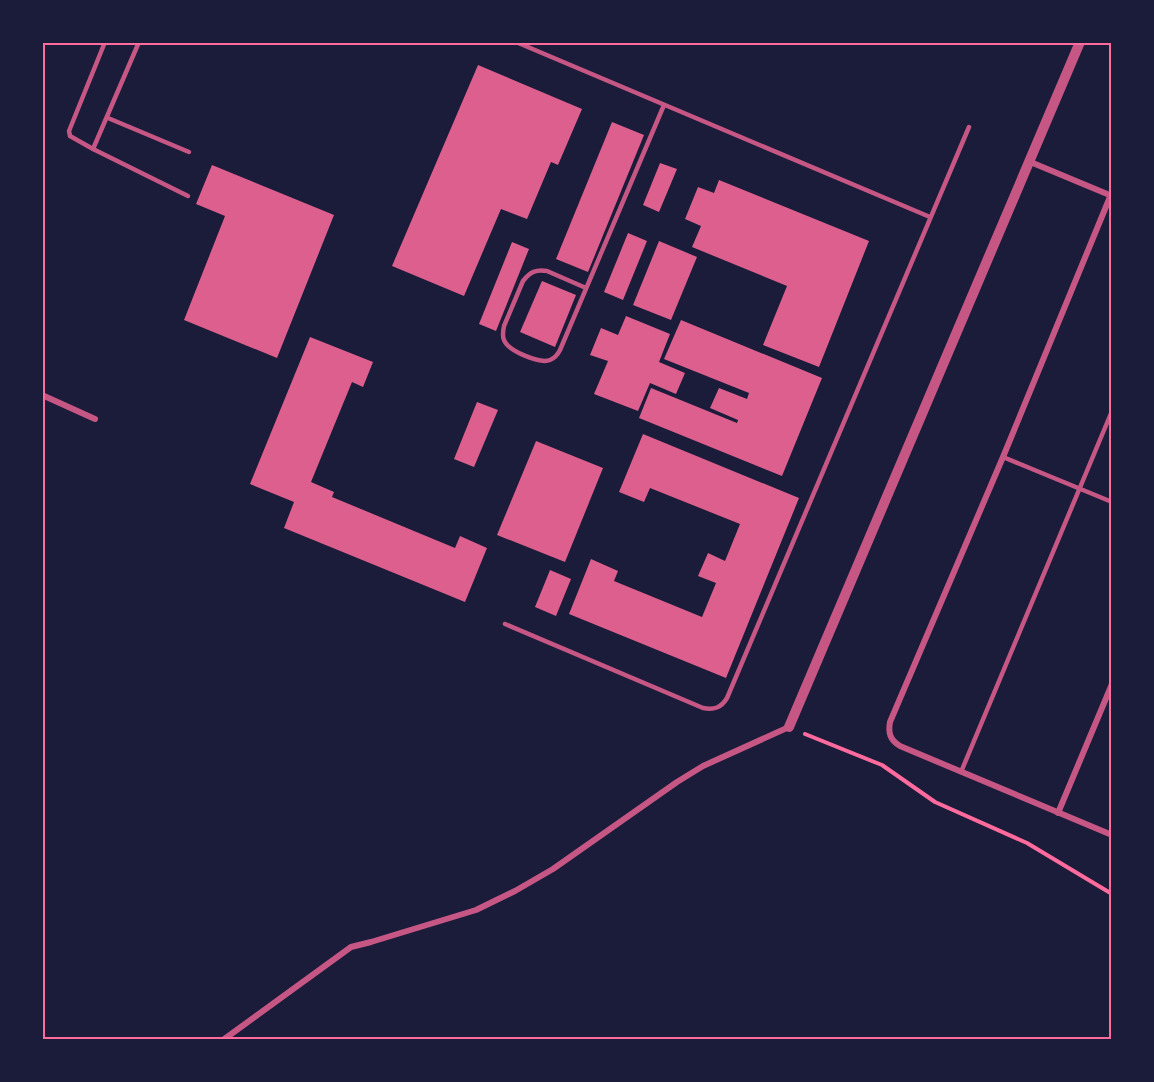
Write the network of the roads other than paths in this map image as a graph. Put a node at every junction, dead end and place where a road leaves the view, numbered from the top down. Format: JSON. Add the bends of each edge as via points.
{"nodes":[{"id":1,"x":105,"y":42,"type":"edge"},
{"id":2,"x":139,"y":42,"type":"edge"},
{"id":3,"x":516,"y":42,"type":"edge"},
{"id":4,"x":1080,"y":42,"type":"edge"},
{"id":5,"x":664,"y":105,"type":"junction"},
{"id":6,"x":108,"y":118,"type":"junction"},
{"id":7,"x":969,"y":127,"type":"dead end"},
{"id":8,"x":93,"y":149,"type":"junction"},
{"id":9,"x":189,"y":152,"type":"dead end"},
{"id":10,"x":1028,"y":161,"type":"junction"},
{"id":11,"x":1112,"y":195,"type":"edge"},
{"id":12,"x":188,"y":196,"type":"dead end"},
{"id":13,"x":930,"y":217,"type":"junction"},
{"id":14,"x":586,"y":288,"type":"junction"},
{"id":15,"x":42,"y":395,"type":"edge"},
{"id":16,"x":1112,"y":411,"type":"edge"},
{"id":17,"x":95,"y":419,"type":"dead end"},
{"id":18,"x":1004,"y":457,"type":"junction"},
{"id":19,"x":1080,"y":489,"type":"junction"},
{"id":20,"x":1112,"y":502,"type":"edge"},
{"id":21,"x":505,"y":624,"type":"dead end"},
{"id":22,"x":1112,"y":684,"type":"edge"},
{"id":23,"x":789,"y":727,"type":"joint"},
{"id":24,"x":961,"y":772,"type":"junction"},
{"id":25,"x":1058,"y":813,"type":"junction"},
{"id":26,"x":1112,"y":835,"type":"edge"},
{"id":27,"x":223,"y":1040,"type":"edge"}],
"edges":[{"from":1,"to":8,"type":"lane","via":[[69,131],[70,136]]},
{"from":2,"to":6,"type":"lane"},
{"from":3,"to":5,"type":"lane"},
{"from":4,"to":10,"type":"street"},
{"from":5,"to":13,"type":"lane"},
{"from":5,"to":14,"type":"lane"},
{"from":6,"to":8,"type":"lane"},
{"from":6,"to":9,"type":"lane"},
{"from":7,"to":13,"type":"lane"},
{"from":8,"to":12,"type":"lane"},
{"from":10,"to":11,"type":"street"},
{"from":10,"to":23,"type":"street"},
{"from":11,"to":18,"type":"street"},
{"from":13,"to":21,"type":"lane","via":[[723,704],[703,708]]},
{"from":14,"to":14,"type":"lane","via":[[556,356],[543,362],[508,346],[502,333],[527,275],[547,271]]},
{"from":15,"to":17,"type":"street"},
{"from":16,"to":19,"type":"lane"},
{"from":18,"to":19,"type":"lane"},
{"from":18,"to":24,"type":"street","via":[[889,729],[900,746]]},
{"from":19,"to":20,"type":"lane"},
{"from":19,"to":24,"type":"lane"},
{"from":22,"to":25,"type":"street"},
{"from":23,"to":27,"type":"street","via":[[702,766],[515,891],[476,910],[351,947]]},
{"from":24,"to":25,"type":"street"},
{"from":25,"to":26,"type":"street"}]}
